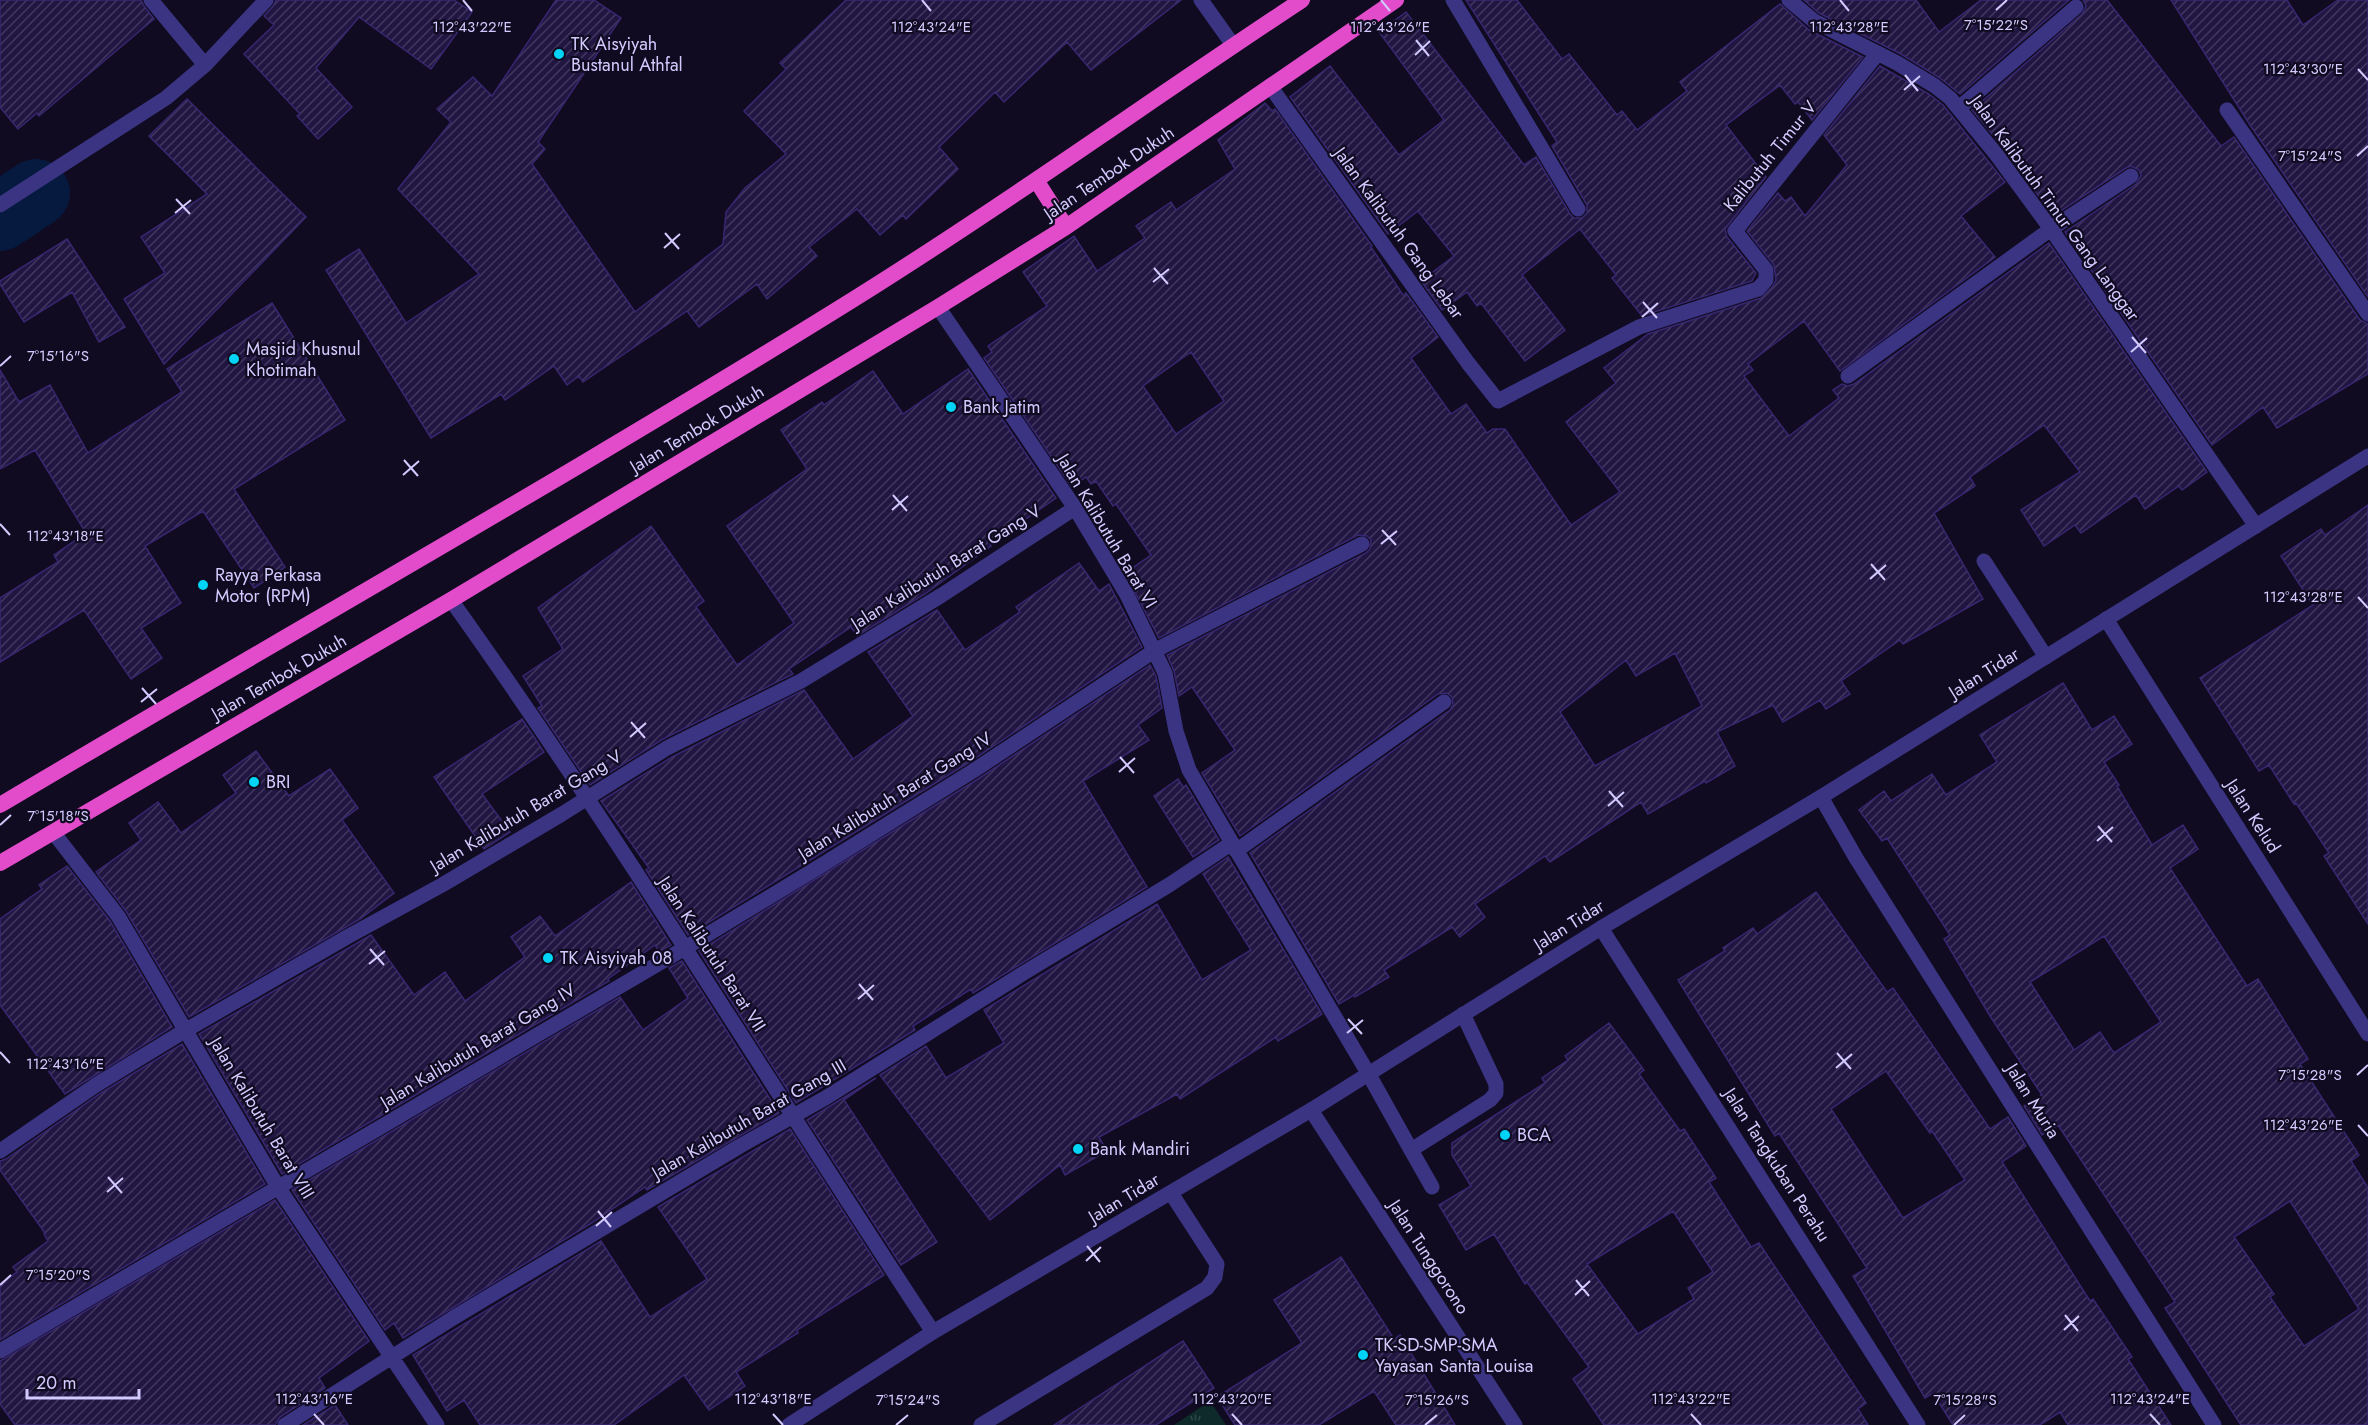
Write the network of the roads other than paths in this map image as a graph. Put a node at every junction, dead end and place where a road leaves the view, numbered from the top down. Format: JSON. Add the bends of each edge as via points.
{"nodes":[{"id":1,"x":151,"y":0,"type":"edge"},
{"id":2,"x":266,"y":0,"type":"edge"},
{"id":3,"x":1201,"y":0,"type":"edge"},
{"id":4,"x":1302,"y":0,"type":"edge"},
{"id":5,"x":1396,"y":0,"type":"edge"},
{"id":6,"x":1454,"y":0,"type":"edge"},
{"id":7,"x":1789,"y":0,"type":"edge"},
{"id":8,"x":2076,"y":7,"type":"dead end"},
{"id":9,"x":1233,"y":45,"type":"junction"},
{"id":10,"x":1878,"y":53,"type":"junction"},
{"id":11,"x":204,"y":65,"type":"junction"},
{"id":12,"x":1270,"y":86,"type":"junction"},
{"id":13,"x":1959,"y":108,"type":"junction"},
{"id":14,"x":2228,"y":110,"type":"dead end"},
{"id":15,"x":2131,"y":176,"type":"dead end"},
{"id":16,"x":1036,"y":180,"type":"junction"},
{"id":17,"x":0,"y":205,"type":"edge"},
{"id":18,"x":1578,"y":209,"type":"dead end"},
{"id":19,"x":1066,"y":227,"type":"junction"},
{"id":20,"x":2051,"y":229,"type":"junction"},
{"id":21,"x":938,"y":307,"type":"junction"},
{"id":22,"x":2368,"y":314,"type":"edge"},
{"id":23,"x":1848,"y":376,"type":"dead end"},
{"id":24,"x":1498,"y":401,"type":"joint"},
{"id":25,"x":2368,"y":456,"type":"edge"},
{"id":26,"x":1075,"y":508,"type":"junction"},
{"id":27,"x":2256,"y":526,"type":"junction"},
{"id":28,"x":1362,"y":544,"type":"dead end"},
{"id":29,"x":1984,"y":561,"type":"dead end"},
{"id":30,"x":451,"y":600,"type":"junction"},
{"id":31,"x":2106,"y":619,"type":"junction"},
{"id":32,"x":1154,"y":651,"type":"junction"},
{"id":33,"x":2046,"y":657,"type":"junction"},
{"id":34,"x":1444,"y":702,"type":"dead end"},
{"id":35,"x":1821,"y":797,"type":"junction"},
{"id":36,"x":588,"y":798,"type":"junction"},
{"id":37,"x":1,"y":800,"type":"edge"},
{"id":38,"x":53,"y":831,"type":"junction"},
{"id":39,"x":1234,"y":847,"type":"junction"},
{"id":40,"x":0,"y":863,"type":"edge"},
{"id":41,"x":1601,"y":928,"type":"junction"},
{"id":42,"x":685,"y":948,"type":"junction"},
{"id":43,"x":1463,"y":1014,"type":"junction"},
{"id":44,"x":187,"y":1029,"type":"junction"},
{"id":45,"x":2368,"y":1034,"type":"edge"},
{"id":46,"x":1368,"y":1073,"type":"junction"},
{"id":47,"x":1311,"y":1110,"type":"junction"},
{"id":48,"x":792,"y":1116,"type":"junction"},
{"id":49,"x":1411,"y":1150,"type":"junction"},
{"id":50,"x":0,"y":1151,"type":"edge"},
{"id":51,"x":278,"y":1187,"type":"junction"},
{"id":52,"x":1432,"y":1187,"type":"dead end"},
{"id":53,"x":1171,"y":1193,"type":"junction"},
{"id":54,"x":933,"y":1332,"type":"junction"},
{"id":55,"x":0,"y":1352,"type":"edge"},
{"id":56,"x":393,"y":1356,"type":"junction"},
{"id":57,"x":285,"y":1425,"type":"edge"},
{"id":58,"x":437,"y":1425,"type":"edge"},
{"id":59,"x":789,"y":1425,"type":"edge"},
{"id":60,"x":981,"y":1425,"type":"edge"},
{"id":61,"x":1515,"y":1425,"type":"edge"},
{"id":62,"x":1918,"y":1425,"type":"edge"},
{"id":63,"x":2214,"y":1425,"type":"edge"}],
"edges":[{"from":1,"to":11,"type":"street"},
{"from":2,"to":11,"type":"street"},
{"from":3,"to":9,"type":"street"},
{"from":4,"to":9,"type":"highway","name":"Jalan Tembok Dukuh"},
{"from":5,"to":12,"type":"highway","name":"Jalan Tembok Dukuh"},
{"from":6,"to":18,"type":"street"},
{"from":7,"to":10,"type":"street","name":"Jalan Kalibutuh Timur Gang Langgar","via":[[1814,21]]},
{"from":8,"to":13,"type":"street"},
{"from":9,"to":16,"type":"highway","name":"Jalan Tembok Dukuh"},
{"from":10,"to":13,"type":"street","name":"Jalan Kalibutuh Timur Gang Langgar","via":[[1935,86]]},
{"from":10,"to":24,"type":"street","name":"Kalibutuh Timur V","via":[[1735,231],[1766,270],[1766,280],[1758,289],[1639,327]]},
{"from":11,"to":17,"type":"street","via":[[166,98]]},
{"from":12,"to":19,"type":"highway","name":"Jalan Tembok Dukuh"},
{"from":12,"to":24,"type":"street","name":"Jalan Kalibutuh Gang Lebar"},
{"from":13,"to":20,"type":"street","name":"Jalan Kalibutuh Timur Gang Langgar"},
{"from":14,"to":22,"type":"street"},
{"from":15,"to":20,"type":"street"},
{"from":16,"to":19,"type":"highway"},
{"from":16,"to":37,"type":"highway","name":"Jalan Tembok Dukuh","via":[[814,323],[422,559]]},
{"from":19,"to":21,"type":"highway","name":"Jalan Tembok Dukuh"},
{"from":20,"to":23,"type":"street"},
{"from":20,"to":27,"type":"street","name":"Jalan Kalibutuh Timur Gang Langgar"},
{"from":21,"to":26,"type":"street","name":"Jalan Kalibutuh Barat VI"},
{"from":21,"to":30,"type":"highway","name":"Jalan Tembok Dukuh"},
{"from":25,"to":27,"type":"street","name":"Jalan Tidar"},
{"from":26,"to":32,"type":"street","name":"Jalan Kalibutuh Barat VI","via":[[1127,595]]},
{"from":26,"to":36,"type":"street","name":"Jalan Kalibutuh Barat Gang V","via":[[801,681],[667,747]]},
{"from":27,"to":31,"type":"street","name":"Jalan Tidar"},
{"from":28,"to":32,"type":"street","name":"Jalan Kalibutuh Barat Gang IV"},
{"from":29,"to":33,"type":"street"},
{"from":30,"to":36,"type":"street","name":"Jalan Kalibutuh Barat VII"},
{"from":30,"to":38,"type":"highway","name":"Jalan Tembok Dukuh"},
{"from":31,"to":33,"type":"street","name":"Jalan Tidar"},
{"from":31,"to":45,"type":"street","name":"Jalan Kelud"},
{"from":32,"to":39,"type":"street","name":"Jalan Kalibutuh Barat VI","via":[[1165,673],[1176,731],[1189,770]]},
{"from":32,"to":42,"type":"street","name":"Jalan Kalibutuh Barat Gang IV","via":[[973,771]]},
{"from":33,"to":35,"type":"street","name":"Jalan Tidar"},
{"from":34,"to":39,"type":"street","name":"Jalan Kalibutuh Barat Gang III"},
{"from":35,"to":41,"type":"street","name":"Jalan Tidar"},
{"from":35,"to":63,"type":"street","name":"Jalan Muria"},
{"from":36,"to":42,"type":"street","name":"Jalan Kalibutuh Barat VII"},
{"from":36,"to":44,"type":"street","name":"Jalan Kalibutuh Barat Gang V"},
{"from":38,"to":40,"type":"highway","name":"Jalan Tembok Dukuh"},
{"from":38,"to":44,"type":"street","name":"Jalan Kalibutuh Barat VIII","via":[[118,916]]},
{"from":39,"to":46,"type":"street","name":"Jalan Kalibutuh Barat VI"},
{"from":39,"to":48,"type":"street","name":"Jalan Kalibutuh Barat Gang III"},
{"from":41,"to":43,"type":"street","name":"Jalan Tidar"},
{"from":41,"to":62,"type":"street","name":"Jalan Tangkuban Perahu"},
{"from":42,"to":48,"type":"street","name":"Jalan Kalibutuh Barat VII"},
{"from":42,"to":51,"type":"street","name":"Jalan Kalibutuh Barat Gang IV"},
{"from":43,"to":46,"type":"street","name":"Jalan Tidar"},
{"from":43,"to":49,"type":"street","via":[[1496,1084],[1496,1093]]},
{"from":44,"to":50,"type":"street","name":"Jalan Kalibutuh Barat Gang V"},
{"from":44,"to":51,"type":"street","name":"Jalan Kalibutuh Barat VIII"},
{"from":46,"to":47,"type":"street","name":"Jalan Tidar"},
{"from":46,"to":49,"type":"street","name":"Jalan Kalibutuh Barat VI"},
{"from":47,"to":53,"type":"street","name":"Jalan Tidar"},
{"from":47,"to":61,"type":"street","name":"Jalan Tunggorono"},
{"from":48,"to":54,"type":"street","name":"Jalan Kalibutuh Barat VII"},
{"from":48,"to":56,"type":"street","name":"Jalan Kalibutuh Barat Gang III"},
{"from":49,"to":52,"type":"street","name":"Jalan Kalibutuh Barat VI"},
{"from":51,"to":55,"type":"street","name":"Jalan Kalibutuh Barat Gang IV"},
{"from":51,"to":56,"type":"street","name":"Jalan Kalibutuh Barat VIII"},
{"from":53,"to":54,"type":"street","name":"Jalan Tidar"},
{"from":53,"to":60,"type":"street","via":[[1217,1264],[1215,1277],[1207,1288]]},
{"from":54,"to":59,"type":"street","name":"Jalan Tidar"},
{"from":56,"to":57,"type":"street","name":"Jalan Kalibutuh Barat Gang III"},
{"from":56,"to":58,"type":"street","name":"Jalan Kalibutuh Barat VIII"}]}
